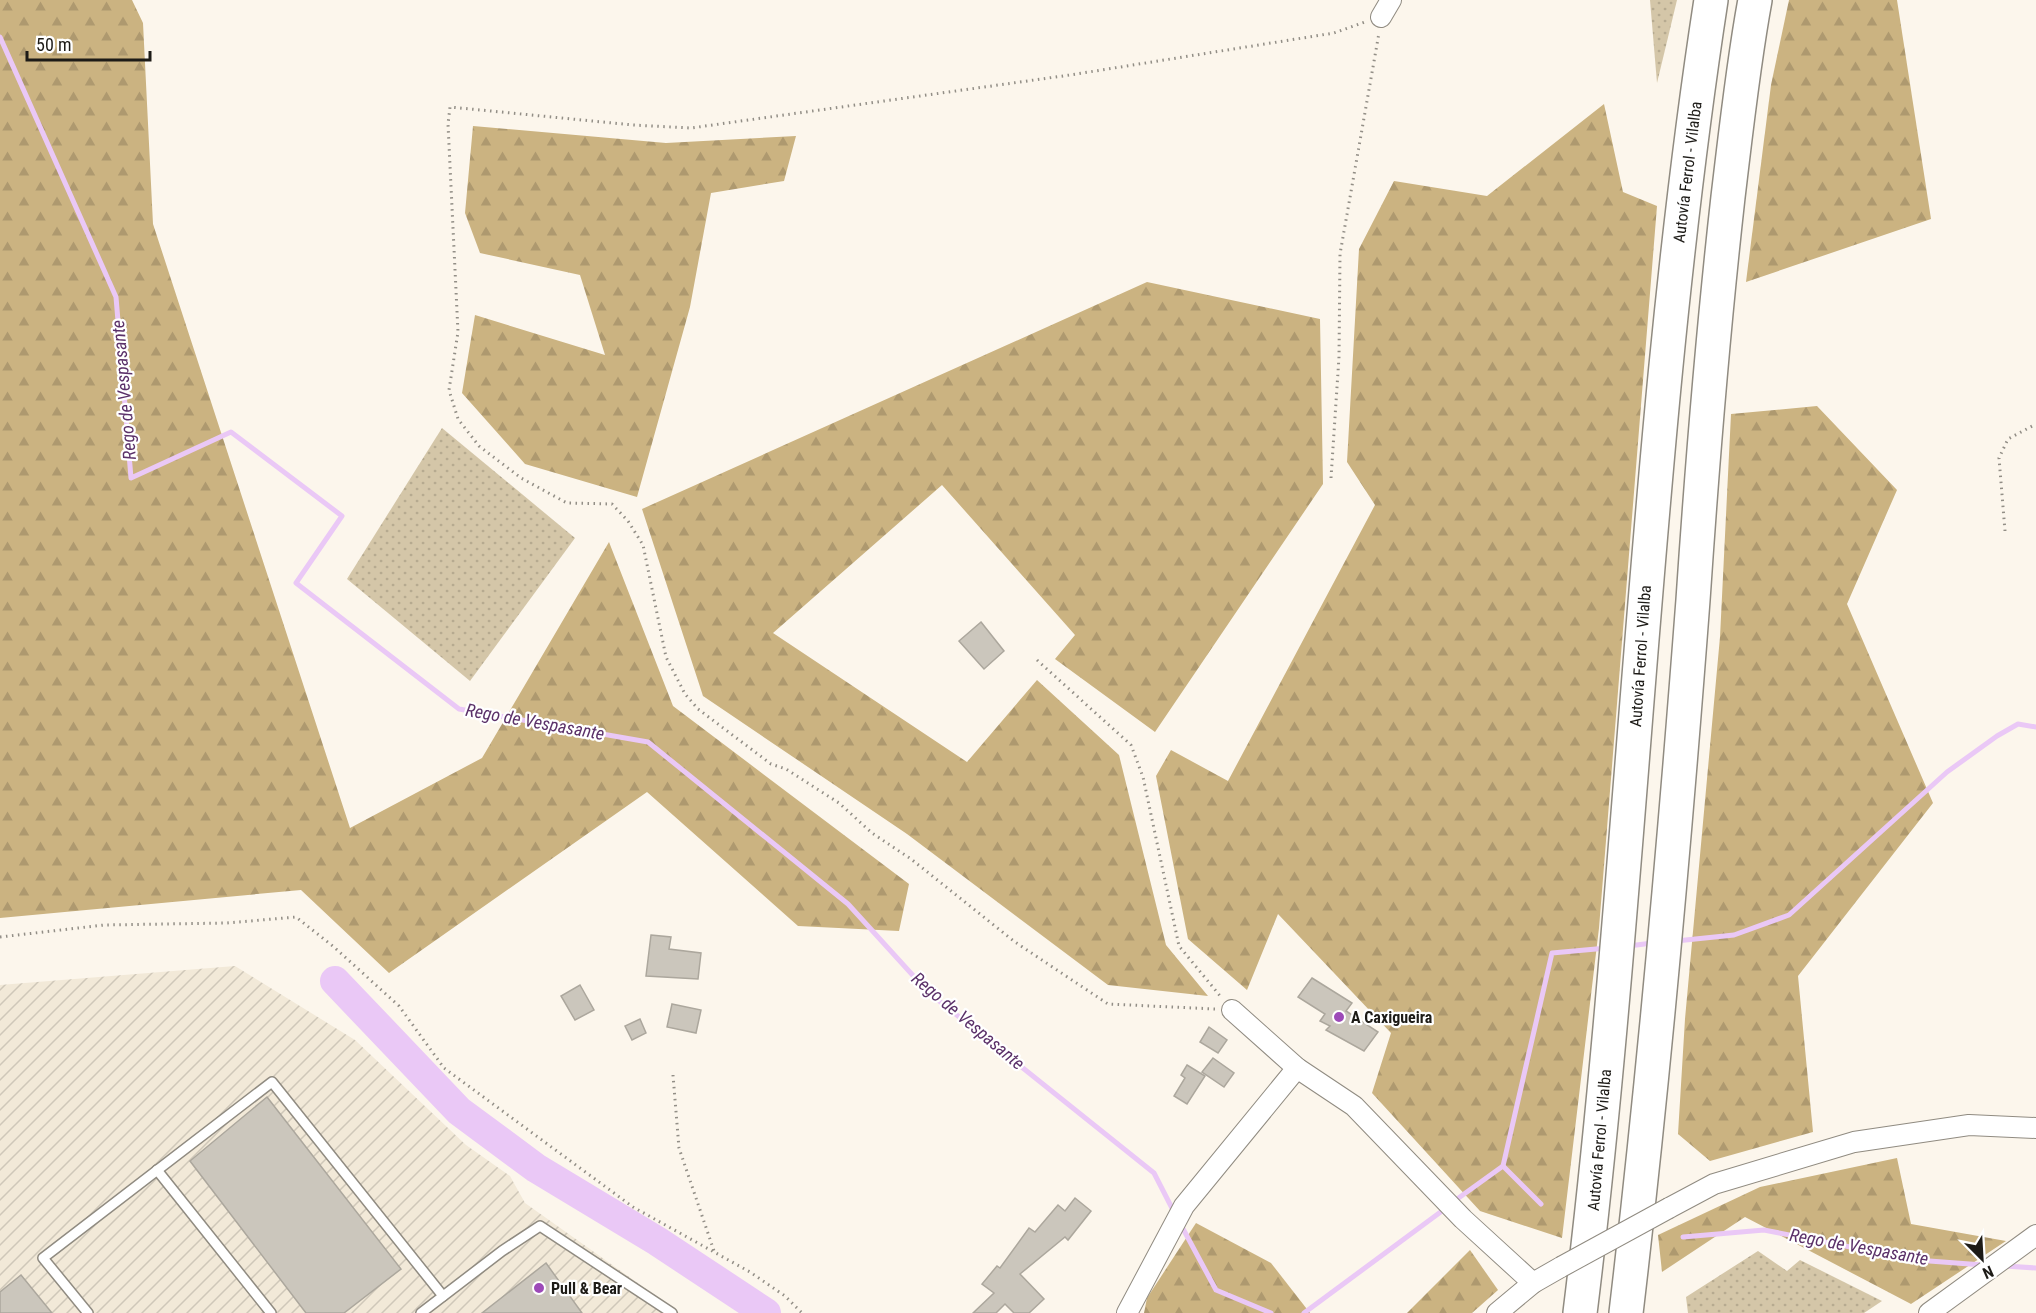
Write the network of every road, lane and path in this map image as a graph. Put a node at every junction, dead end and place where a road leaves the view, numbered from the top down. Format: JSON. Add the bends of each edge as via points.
{"nodes":[{"id":1,"x":1711,"y":0,"type":"edge"},
{"id":2,"x":1755,"y":0,"type":"edge"},
{"id":3,"x":1386,"y":8,"type":"edge"},
{"id":4,"x":2036,"y":424,"type":"edge"},
{"id":5,"x":1331,"y":477,"type":"dead end"},
{"id":6,"x":2005,"y":531,"type":"dead end"},
{"id":7,"x":1037,"y":660,"type":"dead end"},
{"id":8,"x":0,"y":937,"type":"edge"},
{"id":9,"x":1232,"y":1010,"type":"junction"},
{"id":10,"x":1297,"y":1068,"type":"junction"},
{"id":11,"x":673,"y":1075,"type":"dead end"},
{"id":12,"x":2036,"y":1128,"type":"edge"},
{"id":13,"x":157,"y":1170,"type":"junction"},
{"id":14,"x":2036,"y":1235,"type":"edge"},
{"id":15,"x":714,"y":1252,"type":"junction"},
{"id":16,"x":1533,"y":1283,"type":"junction"},
{"id":17,"x":443,"y":1296,"type":"junction"},
{"id":18,"x":88,"y":1313,"type":"edge"},
{"id":19,"x":271,"y":1313,"type":"edge"},
{"id":20,"x":421,"y":1313,"type":"edge"},
{"id":21,"x":672,"y":1313,"type":"edge"},
{"id":22,"x":802,"y":1313,"type":"edge"},
{"id":23,"x":1127,"y":1313,"type":"edge"},
{"id":24,"x":1497,"y":1313,"type":"edge"},
{"id":25,"x":1580,"y":1313,"type":"edge"},
{"id":26,"x":1626,"y":1313,"type":"edge"},
{"id":27,"x":1929,"y":1313,"type":"edge"}],
"edges":[{"from":1,"to":25,"type":"highway","name":"Autovía Ferrol - Vilalba","via":[[1692,128],[1658,428],[1616,962]]},
{"from":2,"to":26,"type":"highway","via":[[1722,251],[1677,807]]},
{"from":3,"to":5,"type":"path","via":[[1340,254],[1339,357]]},
{"from":3,"to":9,"type":"path","via":[[1334,33],[691,128],[450,107],[458,332],[449,390],[458,419],[478,446],[521,478],[567,503],[612,504],[628,521],[643,545],[666,657],[685,694],[698,709],[771,764],[786,769],[839,803],[872,833],[1015,942],[1108,1004]]},
{"from":4,"to":6,"type":"path","via":[[2008,439],[1999,458]]},
{"from":7,"to":9,"type":"path","via":[[1131,745],[1143,777],[1179,946]]},
{"from":8,"to":15,"type":"path","via":[[104,925],[227,923],[296,917],[399,1006],[444,1068],[633,1207]]},
{"from":9,"to":10,"type":"street"},
{"from":10,"to":16,"type":"street","via":[[1354,1106],[1463,1219]]},
{"from":10,"to":23,"type":"street","via":[[1184,1206]]},
{"from":11,"to":15,"type":"path","via":[[679,1148]]},
{"from":12,"to":16,"type":"street","bridge":true,"via":[[1969,1125],[1854,1142],[1714,1184]]},
{"from":13,"to":17,"type":"lane","via":[[272,1082]]},
{"from":13,"to":18,"type":"lane","via":[[43,1258]]},
{"from":13,"to":19,"type":"lane"},
{"from":14,"to":27,"type":"street"},
{"from":15,"to":22,"type":"path","via":[[776,1290]]},
{"from":16,"to":24,"type":"street"},
{"from":17,"to":20,"type":"lane"},
{"from":17,"to":21,"type":"lane","via":[[540,1226]]}]}
